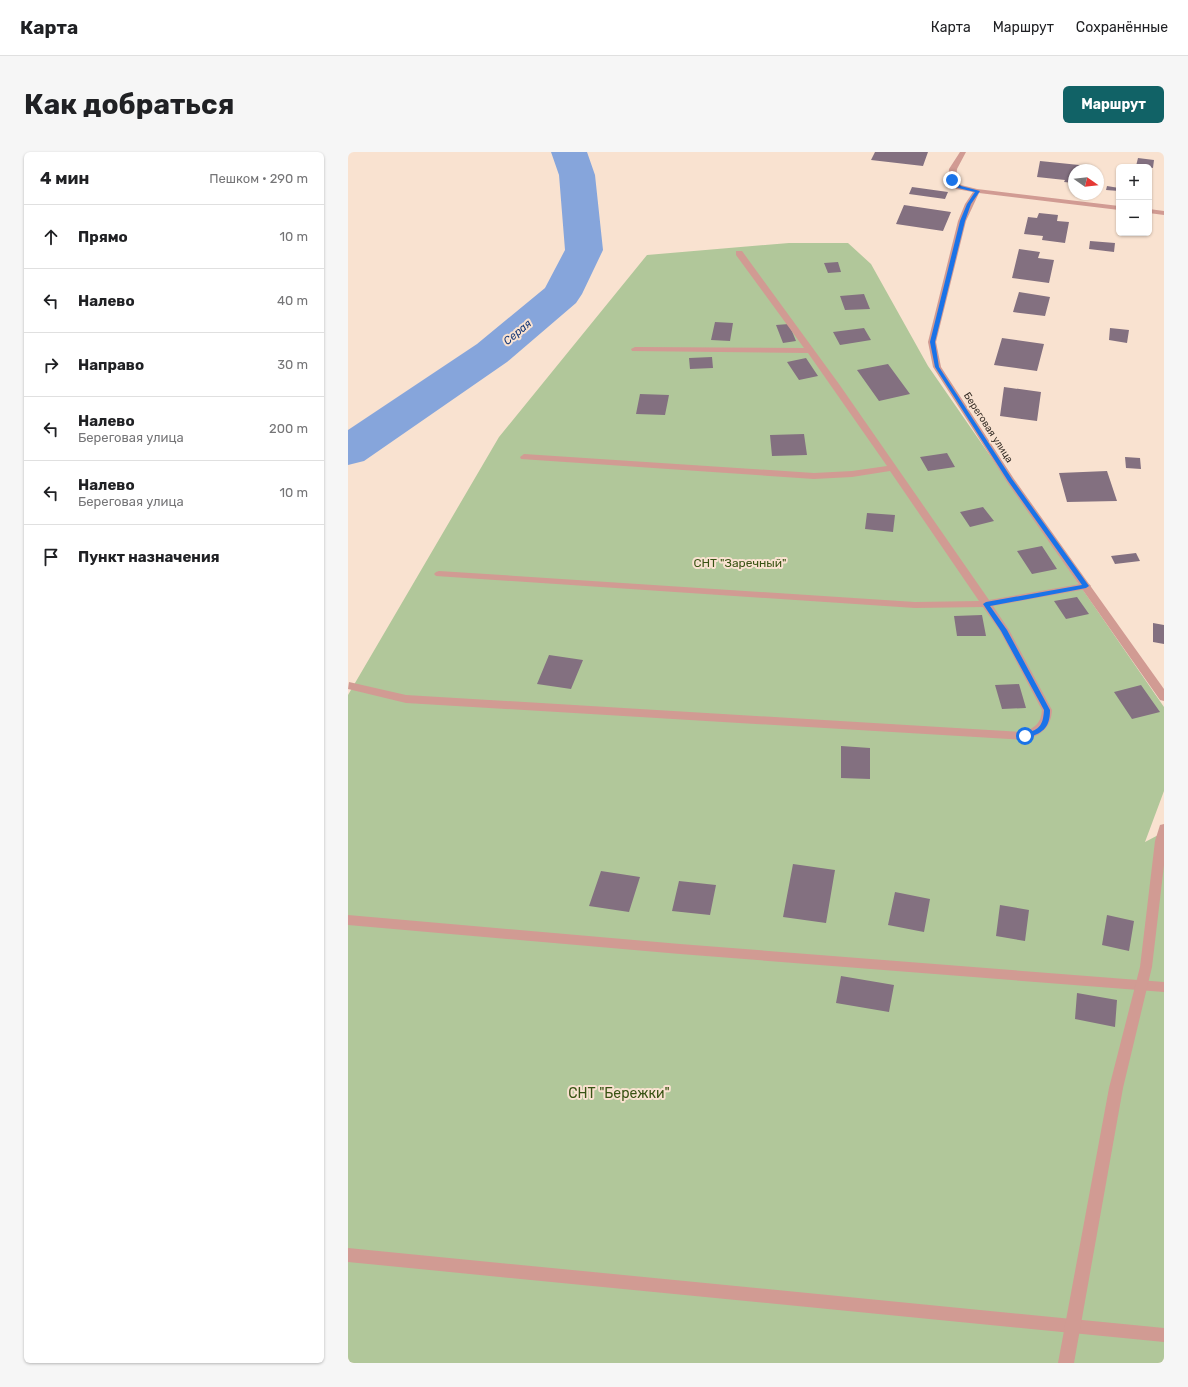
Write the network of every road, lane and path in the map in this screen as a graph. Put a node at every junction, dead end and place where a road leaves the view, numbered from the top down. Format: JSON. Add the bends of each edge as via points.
{"nodes":[{"id":1,"x":963,"y":152,"type":"edge"},
{"id":2,"x":977,"y":191,"type":"junction"},
{"id":3,"x":1116,"y":208,"type":"edge"},
{"id":4,"x":1152,"y":211,"type":"edge"},
{"id":5,"x":1164,"y":213,"type":"edge"},
{"id":6,"x":739,"y":253,"type":"dead end"},
{"id":7,"x":635,"y":349,"type":"dead end"},
{"id":8,"x":811,"y":351,"type":"junction"},
{"id":9,"x":524,"y":457,"type":"dead end"},
{"id":10,"x":892,"y":468,"type":"junction"},
{"id":11,"x":439,"y":574,"type":"dead end"},
{"id":12,"x":1086,"y":586,"type":"junction"},
{"id":13,"x":986,"y":604,"type":"junction"},
{"id":14,"x":349,"y":686,"type":"dead end"},
{"id":15,"x":1164,"y":697,"type":"edge"},
{"id":16,"x":1164,"y":828,"type":"edge"},
{"id":17,"x":348,"y":920,"type":"edge"},
{"id":18,"x":1141,"y":985,"type":"junction"},
{"id":19,"x":1164,"y":987,"type":"edge"},
{"id":20,"x":348,"y":1255,"type":"edge"},
{"id":21,"x":1073,"y":1326,"type":"junction"},
{"id":22,"x":1164,"y":1335,"type":"edge"},
{"id":23,"x":1066,"y":1363,"type":"edge"}],
"edges":[{"from":1,"to":2,"type":"street","via":[[953,168],[952,180],[959,187]]},
{"from":2,"to":3,"type":"street"},
{"from":2,"to":12,"type":"street","name":"Береговая улица","via":[[962,221],[932,342],[937,367],[1010,480]]},
{"from":4,"to":5,"type":"street"},
{"from":6,"to":8,"type":"street"},
{"from":7,"to":8,"type":"street"},
{"from":8,"to":10,"type":"street"},
{"from":9,"to":10,"type":"street","via":[[814,476]]},
{"from":10,"to":13,"type":"street"},
{"from":11,"to":13,"type":"street","via":[[915,605]]},
{"from":12,"to":13,"type":"street"},
{"from":12,"to":15,"type":"street","name":"Береговая улица"},
{"from":13,"to":14,"type":"street","via":[[1004,630],[1047,710],[1047,722],[1040,730],[1025,736],[406,699]]},
{"from":16,"to":18,"type":"street","via":[[1160,841],[1146,968]]},
{"from":17,"to":18,"type":"street"},
{"from":18,"to":19,"type":"street"},
{"from":18,"to":21,"type":"street","via":[[1116,1088]]},
{"from":20,"to":21,"type":"street"},
{"from":21,"to":22,"type":"street"},
{"from":21,"to":23,"type":"street"}]}
